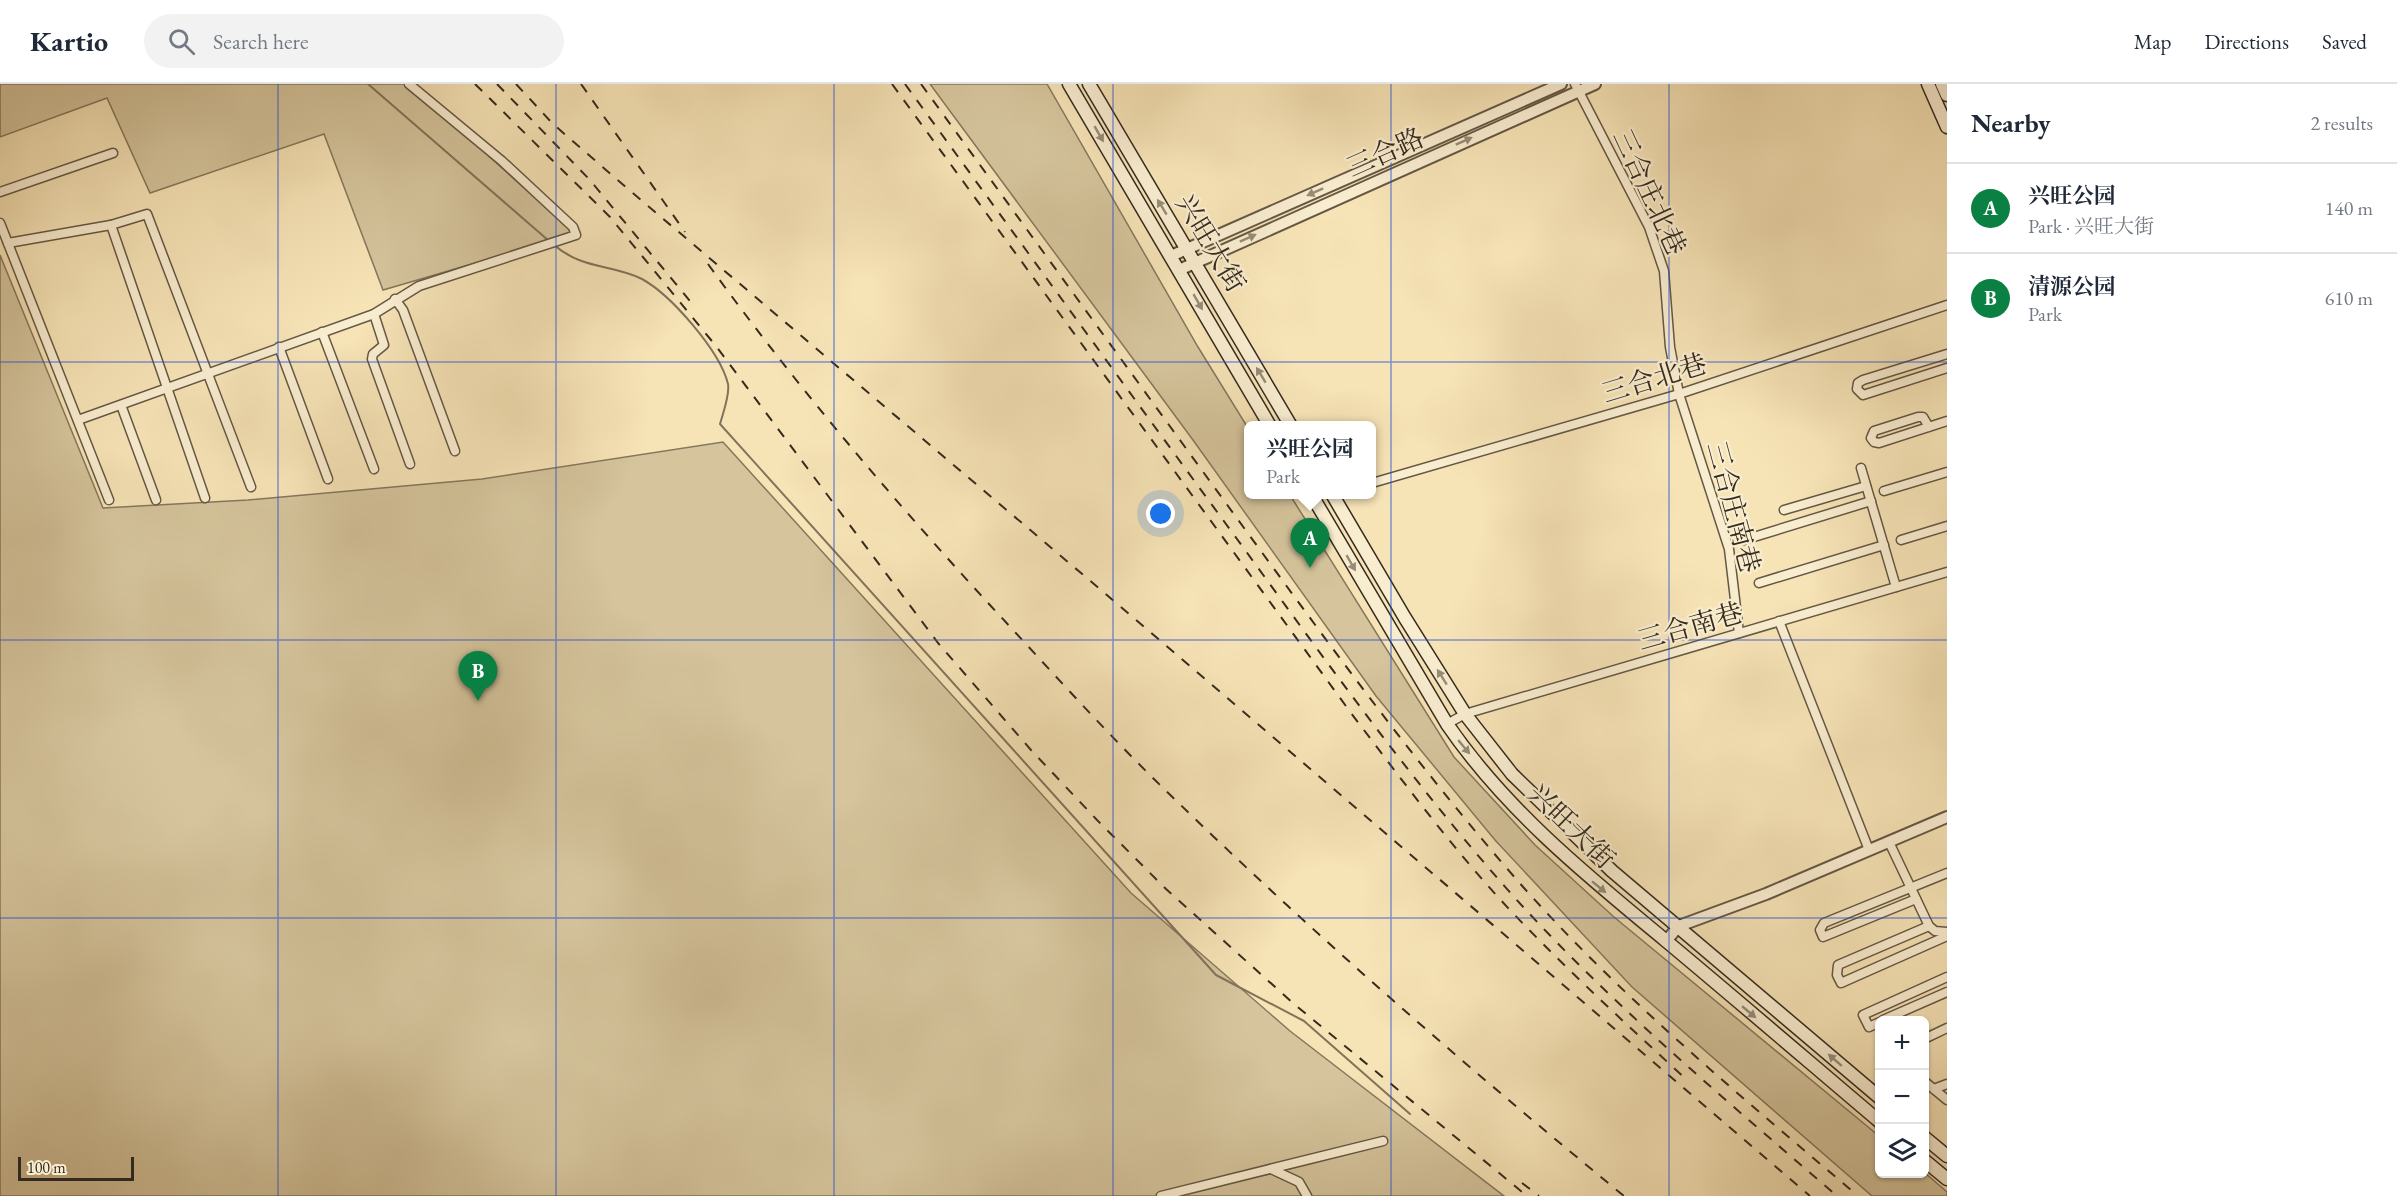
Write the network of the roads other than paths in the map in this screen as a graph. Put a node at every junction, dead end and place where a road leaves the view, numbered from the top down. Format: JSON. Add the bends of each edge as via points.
{"nodes":[{"id":1,"x":409,"y":84,"type":"edge"},
{"id":2,"x":1070,"y":84,"type":"edge"},
{"id":3,"x":1089,"y":84,"type":"edge"},
{"id":4,"x":1561,"y":84,"type":"edge"},
{"id":5,"x":1595,"y":84,"type":"edge"},
{"id":6,"x":1928,"y":84,"type":"edge"},
{"id":7,"x":1576,"y":87,"type":"edge"},
{"id":8,"x":1947,"y":127,"type":"edge"},
{"id":9,"x":113,"y":153,"type":"dead end"},
{"id":10,"x":0,"y":192,"type":"edge"},
{"id":11,"x":0,"y":223,"type":"edge"},
{"id":12,"x":111,"y":225,"type":"junction"},
{"id":13,"x":8,"y":243,"type":"junction"},
{"id":14,"x":1186,"y":248,"type":"junction"},
{"id":15,"x":1170,"y":256,"type":"junction"},
{"id":16,"x":1195,"y":262,"type":"junction"},
{"id":17,"x":1179,"y":270,"type":"junction"},
{"id":18,"x":396,"y":299,"type":"junction"},
{"id":19,"x":1947,"y":305,"type":"edge"},
{"id":20,"x":374,"y":314,"type":"junction"},
{"id":21,"x":322,"y":332,"type":"junction"},
{"id":22,"x":279,"y":347,"type":"junction"},
{"id":23,"x":1947,"y":354,"type":"edge"},
{"id":24,"x":1947,"y":368,"type":"edge"},
{"id":25,"x":210,"y":373,"type":"junction"},
{"id":26,"x":167,"y":389,"type":"junction"},
{"id":27,"x":1679,"y":393,"type":"junction"},
{"id":28,"x":121,"y":405,"type":"junction"},
{"id":29,"x":78,"y":420,"type":"junction"},
{"id":30,"x":1267,"y":421,"type":"edge"},
{"id":31,"x":1288,"y":421,"type":"edge"},
{"id":32,"x":1947,"y":421,"type":"edge"},
{"id":33,"x":1929,"y":427,"type":"junction"},
{"id":34,"x":455,"y":451,"type":"dead end"},
{"id":35,"x":410,"y":464,"type":"dead end"},
{"id":36,"x":1861,"y":468,"type":"dead end"},
{"id":37,"x":374,"y":469,"type":"dead end"},
{"id":38,"x":1947,"y":472,"type":"edge"},
{"id":39,"x":328,"y":479,"type":"dead end"},
{"id":40,"x":1376,"y":482,"type":"edge"},
{"id":41,"x":1866,"y":486,"type":"junction"},
{"id":42,"x":251,"y":487,"type":"dead end"},
{"id":43,"x":1884,"y":491,"type":"dead end"},
{"id":44,"x":205,"y":498,"type":"dead end"},
{"id":45,"x":1313,"y":499,"type":"edge"},
{"id":46,"x":1334,"y":499,"type":"edge"},
{"id":47,"x":109,"y":500,"type":"dead end"},
{"id":48,"x":156,"y":500,"type":"dead end"},
{"id":49,"x":1871,"y":501,"type":"junction"},
{"id":50,"x":1784,"y":510,"type":"dead end"},
{"id":51,"x":1947,"y":526,"type":"edge"},
{"id":52,"x":1744,"y":540,"type":"dead end"},
{"id":53,"x":1900,"y":540,"type":"dead end"},
{"id":54,"x":1884,"y":545,"type":"junction"},
{"id":55,"x":1947,"y":572,"type":"edge"},
{"id":56,"x":1758,"y":583,"type":"dead end"},
{"id":57,"x":1896,"y":587,"type":"junction"},
{"id":58,"x":1779,"y":621,"type":"junction"},
{"id":59,"x":1739,"y":633,"type":"junction"},
{"id":60,"x":1465,"y":714,"type":"junction"},
{"id":61,"x":1447,"y":724,"type":"junction"},
{"id":62,"x":1947,"y":817,"type":"edge"},
{"id":63,"x":1889,"y":842,"type":"junction"},
{"id":64,"x":1869,"y":850,"type":"junction"},
{"id":65,"x":1947,"y":873,"type":"edge"},
{"id":66,"x":1911,"y":889,"type":"junction"},
{"id":67,"x":1916,"y":899,"type":"junction"},
{"id":68,"x":1679,"y":926,"type":"junction"},
{"id":69,"x":1929,"y":926,"type":"junction"},
{"id":70,"x":1947,"y":934,"type":"edge"},
{"id":71,"x":1666,"y":941,"type":"junction"},
{"id":72,"x":1947,"y":976,"type":"edge"},
{"id":73,"x":1947,"y":992,"type":"edge"},
{"id":74,"x":1892,"y":1016,"type":"edge"},
{"id":75,"x":1875,"y":1024,"type":"edge"},
{"id":76,"x":1947,"y":1028,"type":"edge"},
{"id":77,"x":1929,"y":1037,"type":"edge"},
{"id":78,"x":1947,"y":1083,"type":"edge"},
{"id":79,"x":1929,"y":1085,"type":"edge"},
{"id":80,"x":1934,"y":1089,"type":"junction"},
{"id":81,"x":1875,"y":1094,"type":"edge"},
{"id":82,"x":1947,"y":1100,"type":"edge"},
{"id":83,"x":1875,"y":1118,"type":"edge"},
{"id":84,"x":1383,"y":1141,"type":"dead end"},
{"id":85,"x":1929,"y":1141,"type":"edge"},
{"id":86,"x":1947,"y":1156,"type":"edge"},
{"id":87,"x":1929,"y":1164,"type":"edge"},
{"id":88,"x":1271,"y":1169,"type":"junction"},
{"id":89,"x":1947,"y":1179,"type":"edge"},
{"id":90,"x":1161,"y":1196,"type":"edge"},
{"id":91,"x":1307,"y":1196,"type":"edge"}],
"edges":[{"from":1,"to":18,"type":"street","via":[[502,161],[576,232],[419,286]]},
{"from":2,"to":15,"type":"main road","name":"兴旺大街","one_way":true},
{"from":14,"to":3,"type":"main road","name":"兴旺大街","one_way":true},
{"from":4,"to":14,"type":"street","name":"三合路","one_way":true},
{"from":5,"to":7,"type":"street","name":"三合路"},
{"from":6,"to":8,"type":"main road"},
{"from":16,"to":7,"type":"street","name":"三合路","one_way":true},
{"from":7,"to":27,"type":"street","name":"三合庄北巷","via":[[1658,251],[1664,271],[1670,347]]},
{"from":9,"to":10,"type":"street"},
{"from":11,"to":13,"type":"street"},
{"from":12,"to":13,"type":"street"},
{"from":12,"to":25,"type":"street","via":[[147,214]]},
{"from":12,"to":26,"type":"street"},
{"from":13,"to":29,"type":"street"},
{"from":14,"to":15,"type":"street","name":"三合路"},
{"from":14,"to":16,"type":"main road","name":"兴旺大街"},
{"from":15,"to":17,"type":"main road","name":"兴旺大街"},
{"from":16,"to":17,"type":"street","name":"三合路"},
{"from":31,"to":16,"type":"main road","name":"兴旺大街","one_way":true},
{"from":17,"to":30,"type":"main road","name":"兴旺大街","one_way":true},
{"from":18,"to":20,"type":"street"},
{"from":18,"to":34,"type":"street"},
{"from":19,"to":27,"type":"street","name":"三合北巷"},
{"from":20,"to":21,"type":"street"},
{"from":20,"to":35,"type":"street","via":[[384,345],[372,359]]},
{"from":21,"to":22,"type":"street"},
{"from":21,"to":37,"type":"street"},
{"from":22,"to":25,"type":"street"},
{"from":22,"to":39,"type":"street"},
{"from":23,"to":24,"type":"street","via":[[1863,380],[1857,389],[1860,394],[1868,394]]},
{"from":25,"to":26,"type":"street"},
{"from":25,"to":42,"type":"street"},
{"from":26,"to":28,"type":"street"},
{"from":26,"to":44,"type":"street"},
{"from":27,"to":40,"type":"street","name":"三合北巷"},
{"from":27,"to":59,"type":"street","name":"三合庄南巷","via":[[1729,549]]},
{"from":28,"to":29,"type":"street"},
{"from":28,"to":48,"type":"street"},
{"from":29,"to":47,"type":"street"},
{"from":32,"to":33,"type":"street"},
{"from":33,"to":33,"type":"street","via":[[1879,443],[1871,438],[1874,431],[1918,417],[1926,420]]},
{"from":36,"to":41,"type":"street"},
{"from":38,"to":43,"type":"street"},
{"from":41,"to":49,"type":"street"},
{"from":41,"to":50,"type":"street"},
{"from":45,"to":61,"type":"main road","name":"兴旺大街","one_way":true},
{"from":60,"to":46,"type":"main road","name":"兴旺大街","one_way":true},
{"from":49,"to":52,"type":"street"},
{"from":49,"to":54,"type":"street"},
{"from":51,"to":53,"type":"street"},
{"from":54,"to":56,"type":"street"},
{"from":54,"to":57,"type":"street"},
{"from":55,"to":57,"type":"street","name":"三合南巷"},
{"from":57,"to":58,"type":"street","name":"三合南巷"},
{"from":58,"to":59,"type":"street","name":"三合南巷"},
{"from":58,"to":64,"type":"street"},
{"from":59,"to":60,"type":"street","name":"三合南巷"},
{"from":60,"to":61,"type":"street","name":"三合南巷"},
{"from":60,"to":68,"type":"main road","name":"兴旺大街","via":[[1534,796],[1612,872]]},
{"from":61,"to":71,"type":"main road","name":"兴旺大街","one_way":true,"via":[[1531,823],[1592,881]]},
{"from":62,"to":63,"type":"street"},
{"from":63,"to":64,"type":"street"},
{"from":63,"to":66,"type":"street"},
{"from":64,"to":68,"type":"street"},
{"from":65,"to":66,"type":"street"},
{"from":66,"to":67,"type":"street"},
{"from":66,"to":67,"type":"street","via":[[1824,923],[1820,930],[1823,937]]},
{"from":67,"to":69,"type":"street"},
{"from":68,"to":71,"type":"street"},
{"from":81,"to":68,"type":"main road","name":"兴旺大街","one_way":true},
{"from":69,"to":70,"type":"street"},
{"from":69,"to":70,"type":"street","via":[[1838,965],[1841,983]]},
{"from":71,"to":83,"type":"main road","name":"兴旺大街","one_way":true},
{"from":72,"to":75,"type":"street","via":[[1863,1015],[1869,1027]]},
{"from":73,"to":74,"type":"street"},
{"from":76,"to":77,"type":"street"},
{"from":78,"to":80,"type":"street"},
{"from":79,"to":80,"type":"street"},
{"from":80,"to":82,"type":"street"},
{"from":84,"to":88,"type":"street"},
{"from":85,"to":86,"type":"main road"},
{"from":87,"to":89,"type":"main road"},
{"from":88,"to":90,"type":"street"},
{"from":88,"to":91,"type":"street","via":[[1299,1182]]}]}
